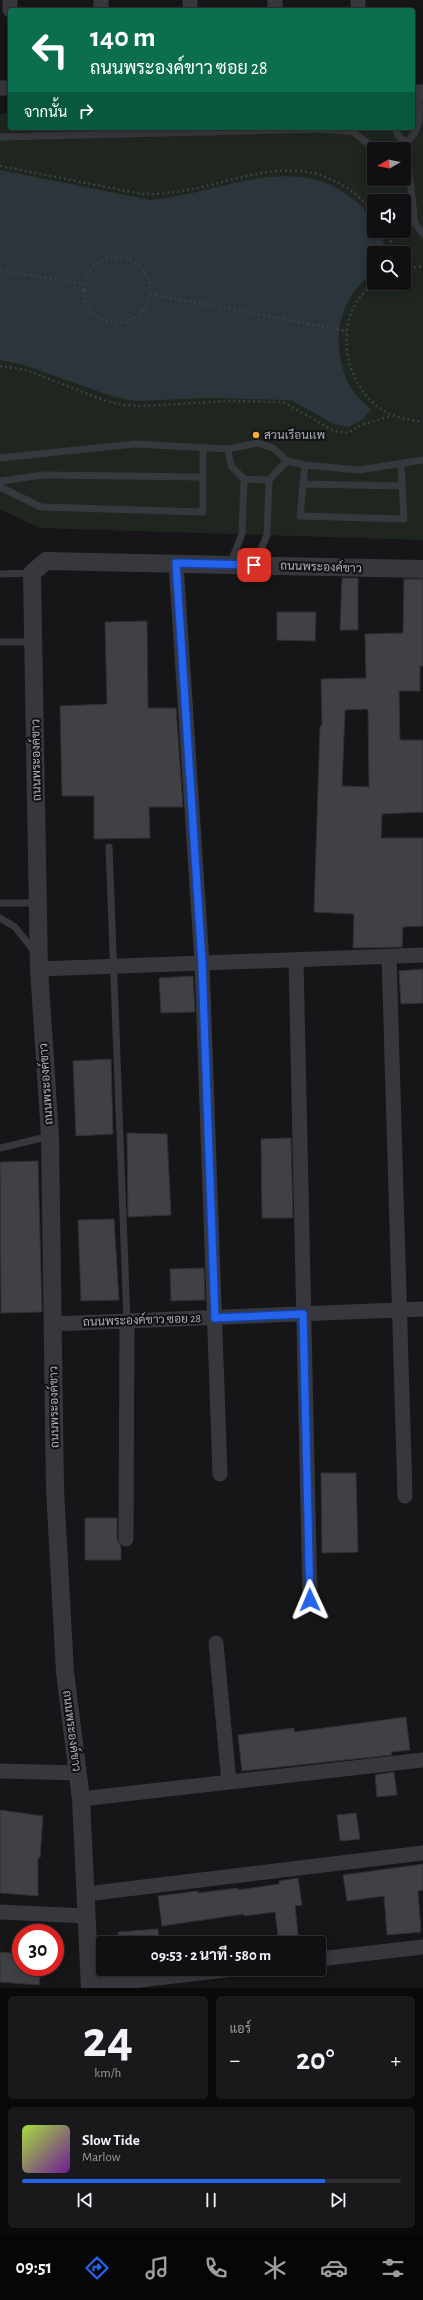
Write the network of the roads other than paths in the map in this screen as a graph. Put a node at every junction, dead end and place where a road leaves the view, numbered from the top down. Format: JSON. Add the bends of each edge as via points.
{"nodes":[{"id":1,"x":418,"y":92,"type":"edge"},
{"id":2,"x":283,"y":130,"type":"edge"},
{"id":3,"x":333,"y":130,"type":"edge"},
{"id":4,"x":396,"y":130,"type":"edge"},
{"id":5,"x":0,"y":137,"type":"edge"},
{"id":6,"x":406,"y":142,"type":"joint"},
{"id":7,"x":367,"y":143,"type":"edge"},
{"id":8,"x":409,"y":186,"type":"edge"},
{"id":9,"x":423,"y":234,"type":"edge"},
{"id":10,"x":203,"y":448,"type":"junction"},
{"id":11,"x":228,"y":449,"type":"junction"},
{"id":12,"x":0,"y":458,"type":"edge"},
{"id":13,"x":423,"y":460,"type":"edge"},
{"id":14,"x":287,"y":461,"type":"junction"},
{"id":15,"x":305,"y":465,"type":"junction"},
{"id":16,"x":401,"y":465,"type":"junction"},
{"id":17,"x":203,"y":477,"type":"junction"},
{"id":18,"x":244,"y":479,"type":"junction"},
{"id":19,"x":269,"y":480,"type":"junction"},
{"id":20,"x":0,"y":481,"type":"edge"},
{"id":21,"x":303,"y":484,"type":"junction"},
{"id":22,"x":402,"y":486,"type":"junction"},
{"id":23,"x":0,"y":487,"type":"edge"},
{"id":24,"x":176,"y":563,"type":"junction"},
{"id":25,"x":230,"y":564,"type":"junction"},
{"id":26,"x":254,"y":565,"type":"junction"},
{"id":27,"x":423,"y":569,"type":"edge"},
{"id":28,"x":32,"y":573,"type":"junction"},
{"id":29,"x":0,"y":574,"type":"edge"},
{"id":30,"x":0,"y":642,"type":"edge"},
{"id":31,"x":34,"y":642,"type":"junction"},
{"id":32,"x":109,"y":846,"type":"dead end"},
{"id":33,"x":0,"y":903,"type":"edge"},
{"id":34,"x":38,"y":903,"type":"junction"},
{"id":35,"x":0,"y":918,"type":"edge"},
{"id":36,"x":423,"y":955,"type":"edge"},
{"id":37,"x":389,"y":956,"type":"junction"},
{"id":38,"x":296,"y":960,"type":"junction"},
{"id":39,"x":39,"y":963,"type":"junction"},
{"id":40,"x":202,"y":963,"type":"junction"},
{"id":41,"x":115,"y":967,"type":"junction"},
{"id":42,"x":50,"y":1136,"type":"junction"},
{"id":43,"x":0,"y":1148,"type":"edge"},
{"id":44,"x":400,"y":1310,"type":"junction"},
{"id":45,"x":423,"y":1310,"type":"edge"},
{"id":46,"x":303,"y":1314,"type":"junction"},
{"id":47,"x":215,"y":1318,"type":"junction"},
{"id":48,"x":127,"y":1321,"type":"junction"},
{"id":49,"x":52,"y":1324,"type":"junction"},
{"id":50,"x":220,"y":1474,"type":"dead end"},
{"id":51,"x":405,"y":1496,"type":"dead end"},
{"id":52,"x":126,"y":1540,"type":"dead end"},
{"id":53,"x":310,"y":1600,"type":"dead end"},
{"id":54,"x":216,"y":1643,"type":"dead end"},
{"id":55,"x":423,"y":1760,"type":"edge"},
{"id":56,"x":0,"y":1771,"type":"edge"},
{"id":57,"x":78,"y":1773,"type":"junction"},
{"id":58,"x":229,"y":1782,"type":"junction"},
{"id":59,"x":81,"y":1799,"type":"junction"},
{"id":60,"x":423,"y":1853,"type":"edge"},
{"id":61,"x":86,"y":1894,"type":"junction"},
{"id":62,"x":0,"y":1912,"type":"edge"},
{"id":63,"x":87,"y":1916,"type":"junction"},
{"id":64,"x":423,"y":1947,"type":"edge"},
{"id":65,"x":326,"y":1958,"type":"edge"},
{"id":66,"x":177,"y":1976,"type":"edge"},
{"id":67,"x":90,"y":1987,"type":"edge"}],
"edges":[{"from":1,"to":6,"type":"lane","via":[[420,129]]},
{"from":2,"to":5,"type":"lane"},
{"from":3,"to":7,"type":"lane","via":[[353,132]]},
{"from":4,"to":6,"type":"lane","via":[[399,137]]},
{"from":8,"to":9,"type":"lane","via":[[415,223]]},
{"from":10,"to":11,"type":"lane"},
{"from":10,"to":12,"type":"lane","via":[[136,444]]},
{"from":10,"to":17,"type":"lane"},
{"from":11,"to":14,"type":"lane","via":[[258,443],[273,448]]},
{"from":11,"to":18,"type":"lane","via":[[231,466]]},
{"from":13,"to":16,"type":"lane"},
{"from":14,"to":15,"type":"lane"},
{"from":14,"to":19,"type":"lane"},
{"from":15,"to":16,"type":"lane","via":[[359,470]]},
{"from":15,"to":21,"type":"lane"},
{"from":16,"to":22,"type":"lane"},
{"from":17,"to":20,"type":"lane","via":[[44,475]]},
{"from":17,"to":23,"type":"lane","via":[[203,512],[41,507]]},
{"from":18,"to":19,"type":"lane"},
{"from":18,"to":25,"type":"lane","via":[[242,534]]},
{"from":19,"to":26,"type":"lane","via":[[267,535]]},
{"from":21,"to":22,"type":"lane"},
{"from":21,"to":22,"type":"lane","via":[[300,516],[404,519]]},
{"from":24,"to":25,"type":"street","name":"ถนนพระองค์ขาว"},
{"from":24,"to":28,"type":"street","name":"ถนนพระองค์ขาว","via":[[46,561]]},
{"from":24,"to":40,"type":"street"},
{"from":25,"to":26,"type":"street","name":"ถนนพระองค์ขาว"},
{"from":26,"to":27,"type":"street","name":"ถนนพระองค์ขาว"},
{"from":28,"to":29,"type":"lane"},
{"from":28,"to":31,"type":"street","name":"ถนนพระองค์ขาว"},
{"from":30,"to":31,"type":"lane"},
{"from":31,"to":34,"type":"street","name":"ถนนพระองค์ขาว"},
{"from":32,"to":41,"type":"lane"},
{"from":33,"to":34,"type":"lane"},
{"from":34,"to":39,"type":"street","name":"ถนนพระองค์ขาว"},
{"from":35,"to":39,"type":"lane","via":[[15,927]]},
{"from":36,"to":37,"type":"street"},
{"from":37,"to":38,"type":"street"},
{"from":37,"to":44,"type":"street"},
{"from":38,"to":40,"type":"street"},
{"from":38,"to":46,"type":"street"},
{"from":39,"to":41,"type":"street"},
{"from":39,"to":42,"type":"street","name":"ถนนพระองค์ขาว"},
{"from":40,"to":41,"type":"street"},
{"from":40,"to":47,"type":"street"},
{"from":41,"to":48,"type":"lane"},
{"from":42,"to":43,"type":"lane"},
{"from":42,"to":49,"type":"street","name":"ถนนพระองค์ขาว"},
{"from":44,"to":45,"type":"street","name":"ถนนพระองค์ขาว ซอย 28"},
{"from":44,"to":46,"type":"street","name":"ถนนพระองค์ขาว ซอย 28"},
{"from":44,"to":51,"type":"street"},
{"from":46,"to":47,"type":"street","name":"ถนนพระองค์ขาว ซอย 28"},
{"from":46,"to":53,"type":"street"},
{"from":47,"to":48,"type":"street","name":"ถนนพระองค์ขาว ซอย 28"},
{"from":47,"to":50,"type":"street"},
{"from":48,"to":49,"type":"street","name":"ถนนพระองค์ขาว ซอย 28"},
{"from":48,"to":52,"type":"street"},
{"from":49,"to":57,"type":"street","name":"ถนนพระองค์ขาว","via":[[55,1489],[65,1672]]},
{"from":54,"to":58,"type":"street"},
{"from":55,"to":58,"type":"street"},
{"from":56,"to":57,"type":"street"},
{"from":57,"to":59,"type":"street","name":"ถนนพระองค์ขาว"},
{"from":58,"to":59,"type":"street"},
{"from":59,"to":61,"type":"street","name":"ถนนพระองค์ขาว"},
{"from":60,"to":61,"type":"street"},
{"from":61,"to":63,"type":"street","name":"ถนนพระองค์ขาว"},
{"from":62,"to":63,"type":"street"},
{"from":63,"to":67,"type":"street","name":"ถนนพระองค์ขาว"},
{"from":64,"to":65,"type":"street"},
{"from":66,"to":67,"type":"street"}]}
